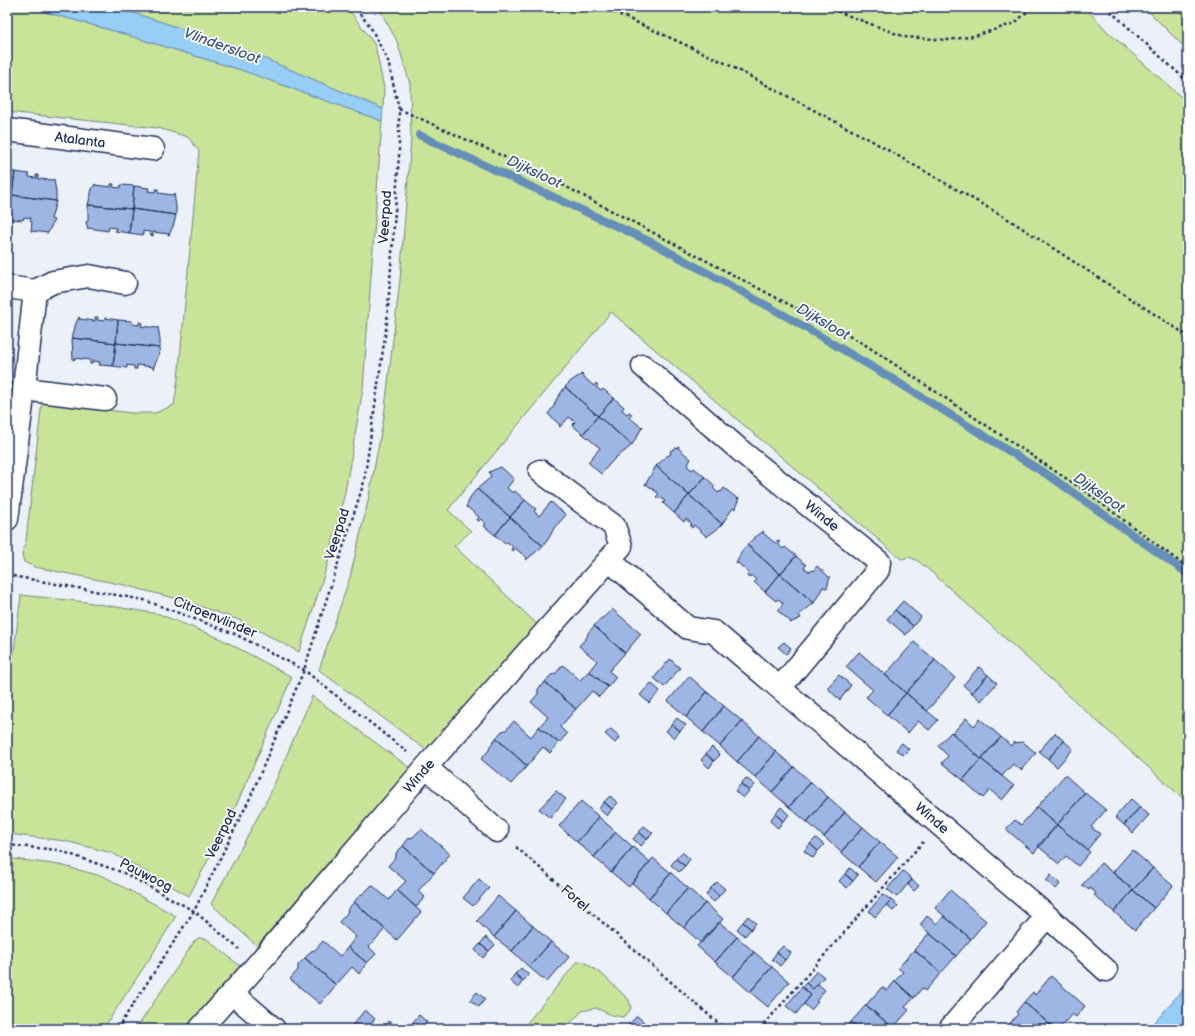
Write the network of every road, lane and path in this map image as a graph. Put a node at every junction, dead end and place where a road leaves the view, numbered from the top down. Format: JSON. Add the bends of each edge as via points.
{"nodes":[{"id":1,"x":354,"y":7,"type":"edge"},
{"id":2,"x":603,"y":7,"type":"edge"},
{"id":3,"x":826,"y":7,"type":"edge"},
{"id":4,"x":1032,"y":7,"type":"edge"},
{"id":5,"x":1106,"y":7,"type":"edge"},
{"id":6,"x":1188,"y":82,"type":"edge"},
{"id":7,"x":399,"y":109,"type":"junction"},
{"id":8,"x":7,"y":130,"type":"edge"},
{"id":9,"x":153,"y":149,"type":"dead end"},
{"id":10,"x":125,"y":283,"type":"dead end"},
{"id":11,"x":7,"y":287,"type":"edge"},
{"id":12,"x":35,"y":291,"type":"junction"},
{"id":13,"x":1188,"y":336,"type":"edge"},
{"id":14,"x":643,"y":366,"type":"dead end"},
{"id":15,"x":24,"y":389,"type":"junction"},
{"id":16,"x":105,"y":399,"type":"dead end"},
{"id":17,"x":540,"y":471,"type":"dead end"},
{"id":18,"x":7,"y":520,"type":"edge"},
{"id":19,"x":609,"y":560,"type":"junction"},
{"id":20,"x":1188,"y":568,"type":"edge"},
{"id":21,"x":7,"y":575,"type":"edge"},
{"id":22,"x":304,"y":670,"type":"junction"},
{"id":23,"x":780,"y":688,"type":"junction"},
{"id":24,"x":426,"y":767,"type":"junction"},
{"id":25,"x":939,"y":824,"type":"junction"},
{"id":26,"x":498,"y":830,"type":"joint"},
{"id":27,"x":7,"y":845,"type":"edge"},
{"id":28,"x":194,"y":911,"type":"junction"},
{"id":29,"x":1047,"y":916,"type":"junction"},
{"id":30,"x":258,"y":965,"type":"junction"},
{"id":31,"x":1106,"y":970,"type":"dead end"},
{"id":32,"x":232,"y":994,"type":"junction"},
{"id":33,"x":117,"y":1029,"type":"edge"},
{"id":34,"x":200,"y":1029,"type":"edge"},
{"id":35,"x":274,"y":1029,"type":"edge"},
{"id":36,"x":725,"y":1029,"type":"edge"},
{"id":37,"x":760,"y":1029,"type":"edge"},
{"id":38,"x":950,"y":1029,"type":"edge"}],
"edges":[{"from":1,"to":7,"type":"path","name":"Veerpad","via":[[370,26],[388,61]]},
{"from":2,"to":13,"type":"path","via":[[723,62],[872,140],[1008,219]]},
{"from":3,"to":4,"type":"path","via":[[905,37],[948,40],[975,36],[1015,23]]},
{"from":5,"to":6,"type":"path"},
{"from":7,"to":20,"type":"path","via":[[542,174],[864,344],[1082,489]]},
{"from":7,"to":22,"type":"path","name":"Veerpad","via":[[399,156],[387,322],[364,482]]},
{"from":8,"to":9,"type":"street","name":"Atalanta"},
{"from":10,"to":12,"type":"street","via":[[89,276],[53,282]]},
{"from":11,"to":12,"type":"street"},
{"from":12,"to":15,"type":"street"},
{"from":14,"to":23,"type":"street","name":"Winde","via":[[742,452],[879,562],[878,570]]},
{"from":15,"to":16,"type":"street"},
{"from":15,"to":18,"type":"street"},
{"from":17,"to":19,"type":"street","name":"Winde","via":[[614,526],[621,546]]},
{"from":19,"to":23,"type":"street","name":"Winde","via":[[688,628],[714,632]]},
{"from":19,"to":24,"type":"street","name":"Winde"},
{"from":21,"to":22,"type":"path","name":"Citroenvlinder","via":[[144,600],[235,634]]},
{"from":22,"to":24,"type":"path","name":"Citroenvlinder"},
{"from":22,"to":28,"type":"path","name":"Veerpad","via":[[250,798]]},
{"from":23,"to":25,"type":"street","name":"Winde"},
{"from":24,"to":26,"type":"street"},
{"from":24,"to":30,"type":"street","name":"Winde"},
{"from":25,"to":29,"type":"street","name":"Winde"},
{"from":25,"to":37,"type":"path"},
{"from":26,"to":36,"type":"path","name":"Forel"},
{"from":27,"to":28,"type":"path","name":"Pauwoog","via":[[58,850],[124,873]]},
{"from":28,"to":30,"type":"path","name":"Pauwoog"},
{"from":28,"to":33,"type":"path","name":"Veerpad"},
{"from":29,"to":31,"type":"street","name":"Winde"},
{"from":29,"to":38,"type":"street"},
{"from":30,"to":32,"type":"street","name":"Winde"},
{"from":32,"to":34,"type":"street","name":"Winde"},
{"from":32,"to":35,"type":"street"}]}
